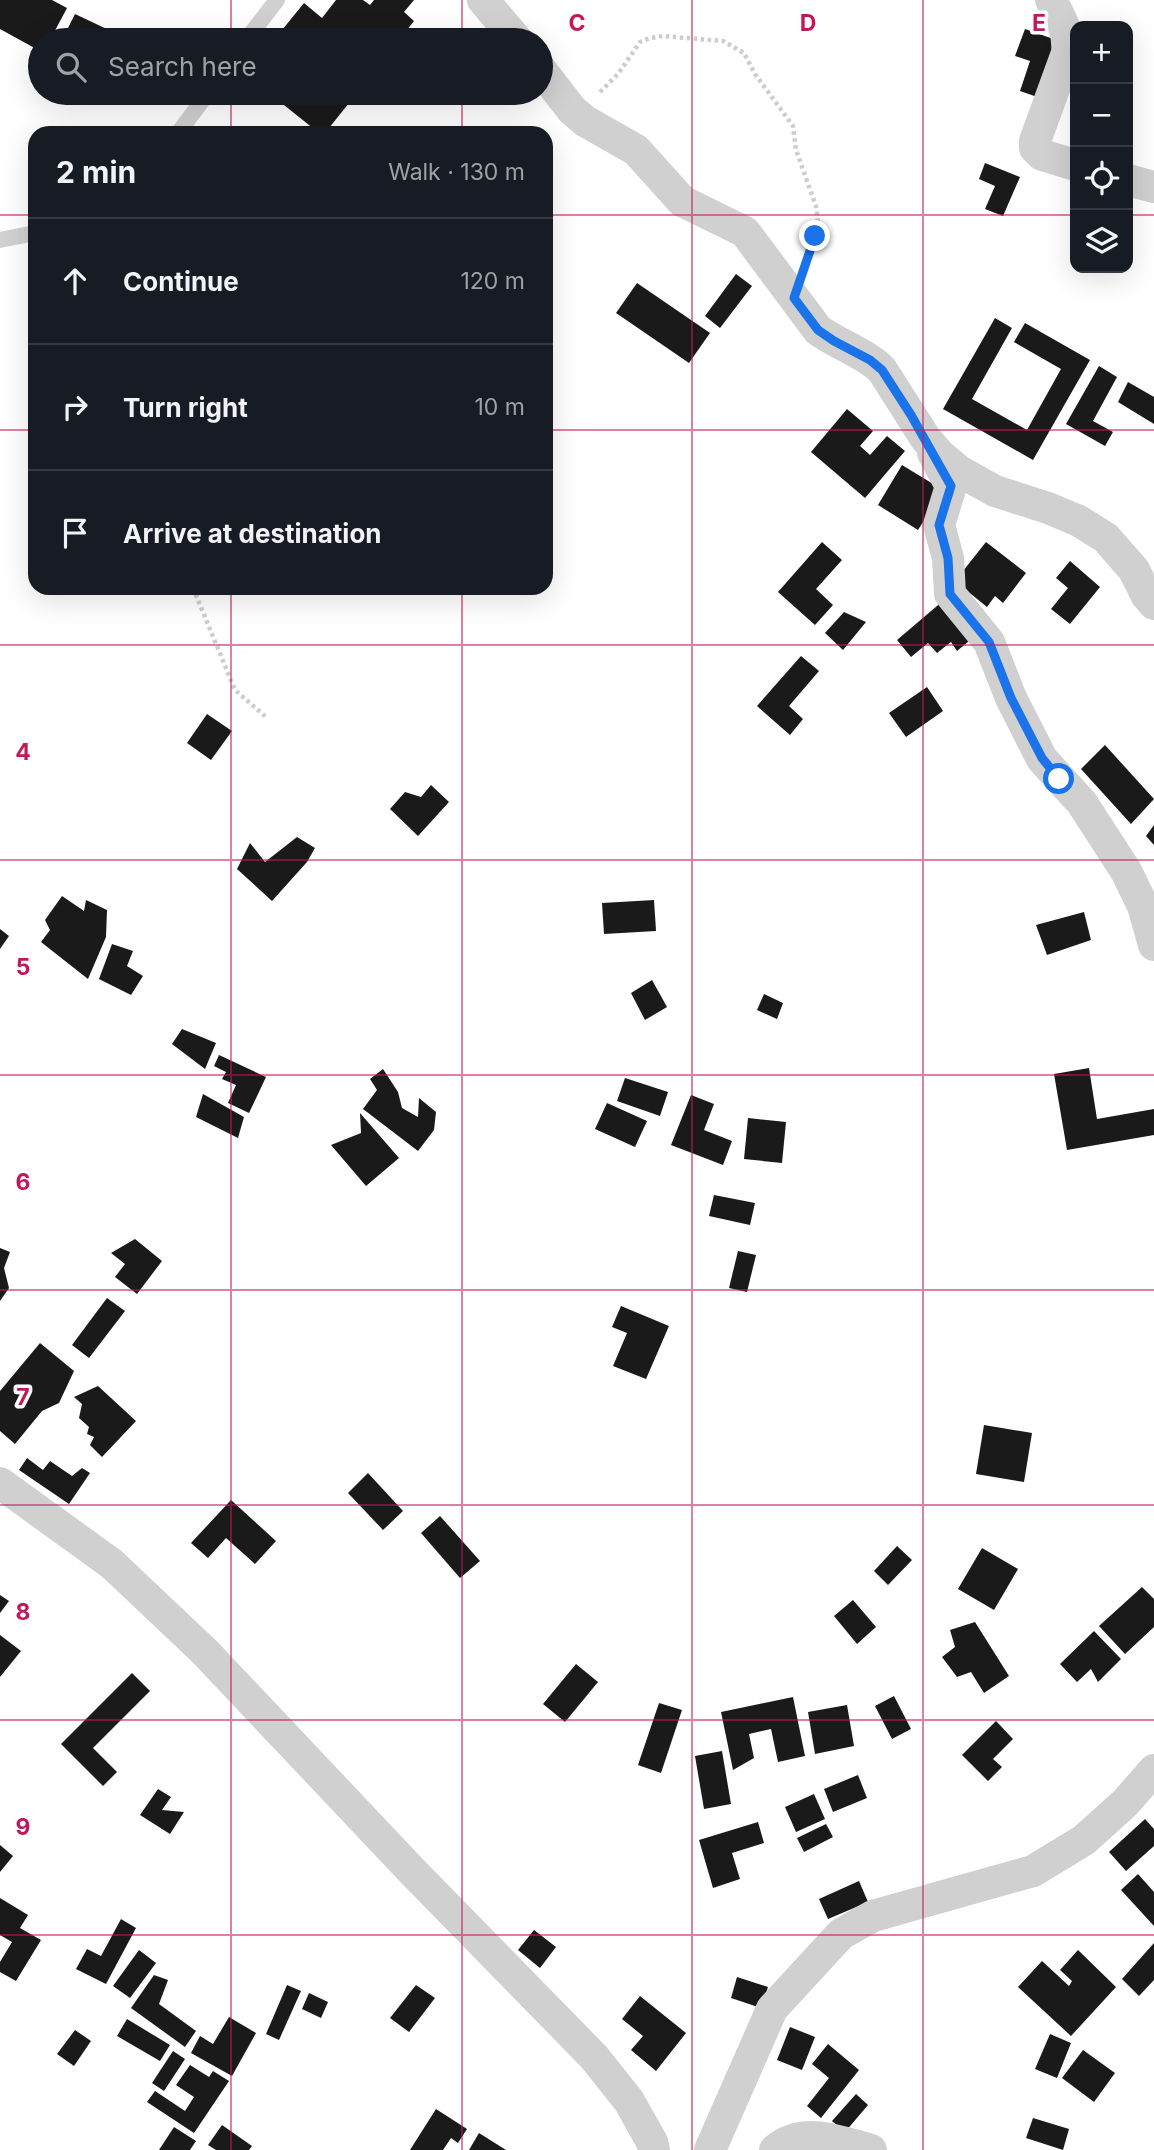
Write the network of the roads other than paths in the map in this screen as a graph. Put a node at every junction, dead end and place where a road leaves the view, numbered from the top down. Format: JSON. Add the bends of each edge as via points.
{"nodes":[{"id":1,"x":277,"y":0,"type":"edge"},
{"id":2,"x":483,"y":0,"type":"edge"},
{"id":3,"x":1051,"y":0,"type":"edge"},
{"id":4,"x":255,"y":28,"type":"edge"},
{"id":5,"x":507,"y":28,"type":"edge"},
{"id":6,"x":553,"y":85,"type":"edge"},
{"id":7,"x":199,"y":105,"type":"edge"},
{"id":8,"x":183,"y":126,"type":"edge"},
{"id":9,"x":1070,"y":163,"type":"edge"},
{"id":10,"x":1133,"y":181,"type":"edge"},
{"id":11,"x":1154,"y":187,"type":"edge"},
{"id":12,"x":28,"y":234,"type":"edge"},
{"id":13,"x":0,"y":240,"type":"edge"},
{"id":14,"x":926,"y":439,"type":"junction"},
{"id":15,"x":1154,"y":604,"type":"edge"},
{"id":16,"x":1154,"y":945,"type":"edge"},
{"id":17,"x":0,"y":1483,"type":"edge"},
{"id":18,"x":1154,"y":1770,"type":"edge"},
{"id":19,"x":654,"y":2150,"type":"edge"},
{"id":20,"x":710,"y":2150,"type":"edge"},
{"id":21,"x":775,"y":2150,"type":"edge"},
{"id":22,"x":871,"y":2150,"type":"edge"}],
"edges":[{"from":1,"to":4,"type":"lane"},
{"from":2,"to":5,"type":"street"},
{"from":3,"to":9,"type":"street","via":[[1065,26],[1067,53],[1035,149]]},
{"from":6,"to":14,"type":"street","via":[[585,121],[636,150],[682,201],[745,232],[818,330],[877,364]]},
{"from":7,"to":8,"type":"lane"},
{"from":10,"to":11,"type":"street"},
{"from":12,"to":13,"type":"lane"},
{"from":14,"to":15,"type":"street","via":[[959,471],[995,491],[1090,526],[1134,570]]},
{"from":14,"to":16,"type":"street","via":[[951,486],[939,525],[948,558],[950,594],[989,642],[1042,758],[1082,803],[1126,871],[1143,906]]},
{"from":17,"to":19,"type":"street","via":[[112,1563],[205,1652],[594,2057],[629,2101]]},
{"from":18,"to":20,"type":"street","via":[[1084,1840],[1033,1871],[873,1916],[841,1934],[772,2009]]},
{"from":21,"to":22,"type":"street","via":[[784,2142],[808,2136]]}]}
